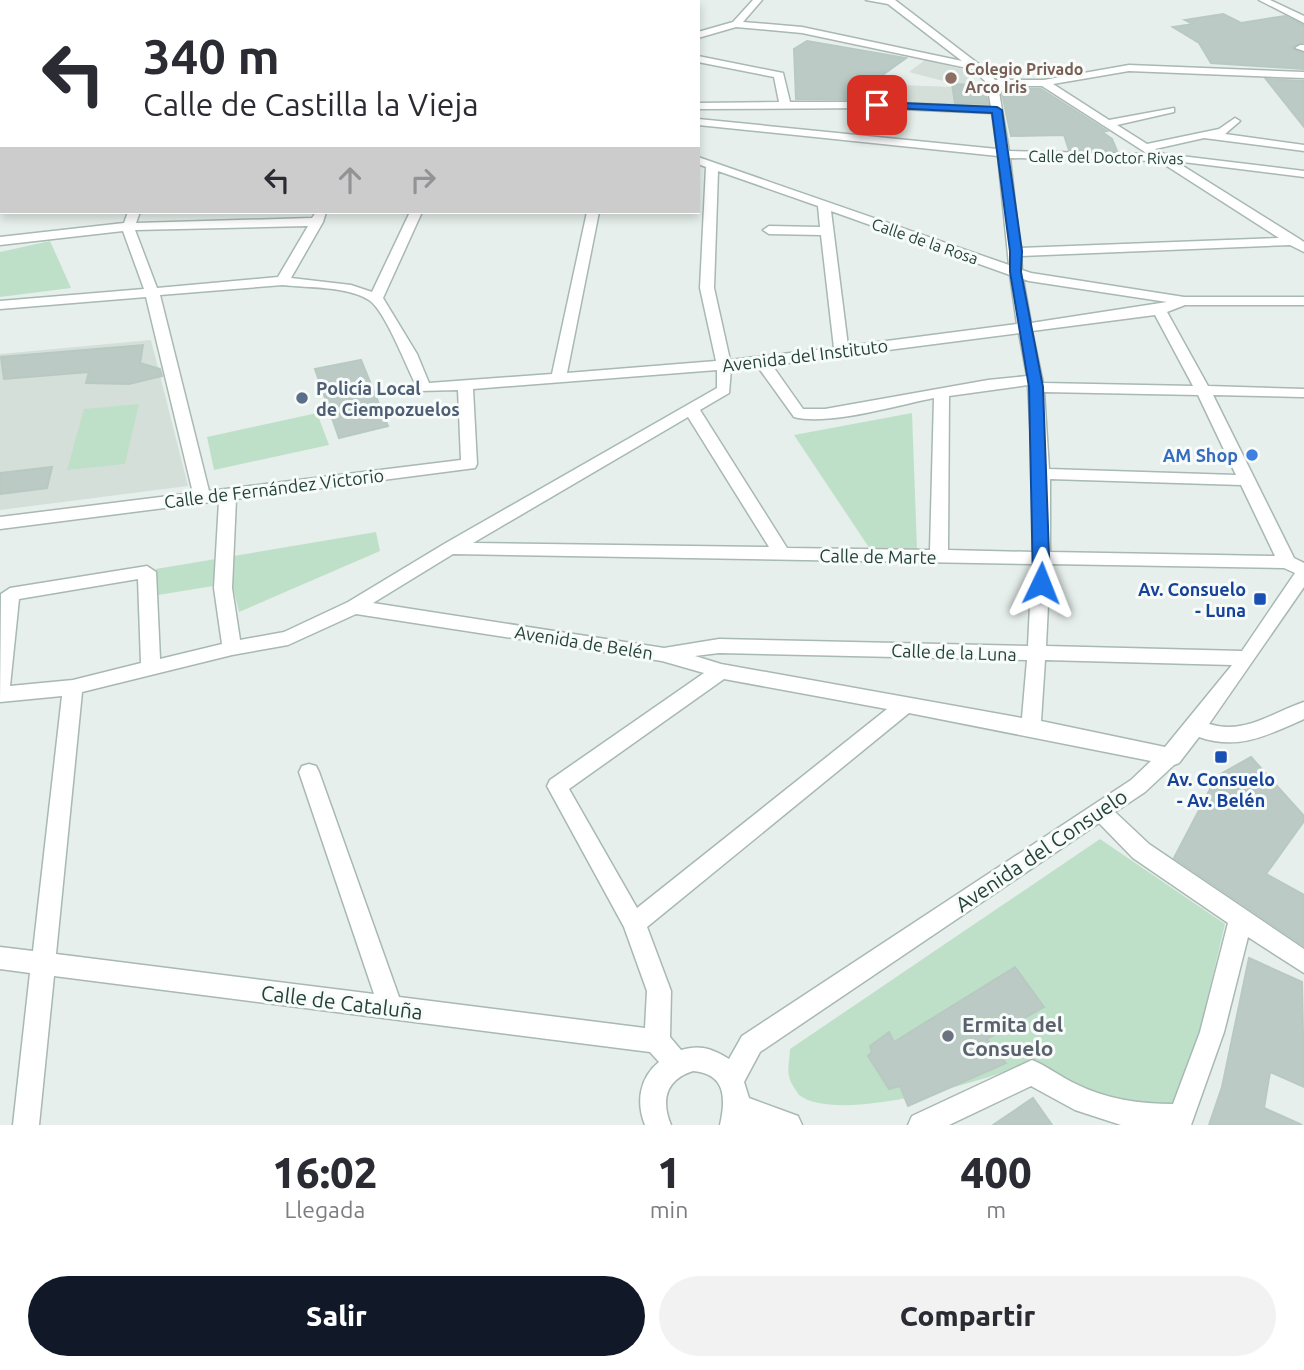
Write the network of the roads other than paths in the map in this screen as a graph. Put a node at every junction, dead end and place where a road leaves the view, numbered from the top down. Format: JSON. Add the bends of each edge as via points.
{"nodes":[{"id":1,"x":758,"y":0,"type":"edge"},
{"id":2,"x":870,"y":0,"type":"edge"},
{"id":3,"x":889,"y":0,"type":"edge"},
{"id":4,"x":1263,"y":0,"type":"edge"},
{"id":5,"x":1304,"y":20,"type":"edge"},
{"id":6,"x":736,"y":24,"type":"junction"},
{"id":7,"x":700,"y":35,"type":"edge"},
{"id":8,"x":700,"y":59,"type":"edge"},
{"id":9,"x":975,"y":66,"type":"junction"},
{"id":10,"x":1304,"y":75,"type":"edge"},
{"id":11,"x":992,"y":83,"type":"junction"},
{"id":12,"x":1044,"y":83,"type":"junction"},
{"id":13,"x":785,"y":104,"type":"junction"},
{"id":14,"x":700,"y":106,"type":"edge"},
{"id":15,"x":997,"y":110,"type":"junction"},
{"id":16,"x":1170,"y":110,"type":"dead end"},
{"id":17,"x":1235,"y":121,"type":"dead end"},
{"id":18,"x":700,"y":122,"type":"edge"},
{"id":19,"x":1109,"y":123,"type":"junction"},
{"id":20,"x":1204,"y":135,"type":"junction"},
{"id":21,"x":1148,"y":147,"type":"junction"},
{"id":22,"x":1304,"y":148,"type":"edge"},
{"id":23,"x":1005,"y":154,"type":"junction"},
{"id":24,"x":1167,"y":160,"type":"junction"},
{"id":25,"x":700,"y":161,"type":"edge"},
{"id":26,"x":712,"y":166,"type":"junction"},
{"id":27,"x":1304,"y":174,"type":"edge"},
{"id":28,"x":824,"y":206,"type":"junction"},
{"id":29,"x":133,"y":214,"type":"edge"},
{"id":30,"x":415,"y":214,"type":"edge"},
{"id":31,"x":593,"y":214,"type":"edge"},
{"id":32,"x":320,"y":217,"type":"edge"},
{"id":33,"x":128,"y":228,"type":"junction"},
{"id":34,"x":769,"y":230,"type":"dead end"},
{"id":35,"x":827,"y":231,"type":"junction"},
{"id":36,"x":0,"y":241,"type":"edge"},
{"id":37,"x":1299,"y":245,"type":"edge"},
{"id":38,"x":1016,"y":251,"type":"junction"},
{"id":39,"x":1016,"y":272,"type":"junction"},
{"id":40,"x":283,"y":281,"type":"junction"},
{"id":41,"x":152,"y":292,"type":"junction"},
{"id":42,"x":376,"y":298,"type":"junction"},
{"id":43,"x":1184,"y":301,"type":"junction"},
{"id":44,"x":1304,"y":301,"type":"edge"},
{"id":45,"x":0,"y":305,"type":"edge"},
{"id":46,"x":1159,"y":310,"type":"junction"},
{"id":47,"x":1024,"y":326,"type":"junction"},
{"id":48,"x":842,"y":352,"type":"junction"},
{"id":49,"x":762,"y":362,"type":"junction"},
{"id":50,"x":724,"y":366,"type":"junction"},
{"id":51,"x":559,"y":377,"type":"junction"},
{"id":52,"x":1035,"y":384,"type":"junction"},
{"id":53,"x":466,"y":385,"type":"junction"},
{"id":54,"x":1202,"y":389,"type":"junction"},
{"id":55,"x":942,"y":392,"type":"junction"},
{"id":56,"x":1301,"y":393,"type":"dead end"},
{"id":57,"x":691,"y":409,"type":"junction"},
{"id":58,"x":1040,"y":474,"type":"junction"},
{"id":59,"x":1247,"y":480,"type":"junction"},
{"id":60,"x":228,"y":493,"type":"junction"},
{"id":61,"x":202,"y":497,"type":"junction"},
{"id":62,"x":0,"y":523,"type":"edge"},
{"id":63,"x":450,"y":548,"type":"junction"},
{"id":64,"x":782,"y":554,"type":"junction"},
{"id":65,"x":939,"y":557,"type":"junction"},
{"id":66,"x":1043,"y":559,"type":"junction"},
{"id":67,"x":1287,"y":562,"type":"junction"},
{"id":68,"x":1304,"y":571,"type":"edge"},
{"id":69,"x":1296,"y":599,"type":"edge"},
{"id":70,"x":354,"y":607,"type":"junction"},
{"id":71,"x":232,"y":648,"type":"junction"},
{"id":72,"x":662,"y":654,"type":"junction"},
{"id":73,"x":1036,"y":654,"type":"junction"},
{"id":74,"x":1247,"y":659,"type":"junction"},
{"id":75,"x":151,"y":668,"type":"junction"},
{"id":76,"x":721,"y":671,"type":"junction"},
{"id":77,"x":73,"y":687,"type":"junction"},
{"id":78,"x":0,"y":694,"type":"edge"},
{"id":79,"x":904,"y":706,"type":"junction"},
{"id":80,"x":1304,"y":710,"type":"edge"},
{"id":81,"x":1031,"y":727,"type":"junction"},
{"id":82,"x":1197,"y":729,"type":"junction"},
{"id":83,"x":1172,"y":757,"type":"junction"},
{"id":84,"x":309,"y":772,"type":"dead end"},
{"id":85,"x":1100,"y":811,"type":"junction"},
{"id":86,"x":1241,"y":919,"type":"junction"},
{"id":87,"x":634,"y":924,"type":"junction"},
{"id":88,"x":0,"y":957,"type":"edge"},
{"id":89,"x":1304,"y":962,"type":"edge"},
{"id":90,"x":45,"y":964,"type":"junction"},
{"id":91,"x":391,"y":1008,"type":"junction"},
{"id":92,"x":657,"y":1041,"type":"junction"},
{"id":93,"x":675,"y":1062,"type":"junction"},
{"id":94,"x":732,"y":1079,"type":"junction"},
{"id":95,"x":736,"y":1117,"type":"edge"},
{"id":96,"x":26,"y":1125,"type":"edge"},
{"id":97,"x":657,"y":1125,"type":"edge"},
{"id":98,"x":789,"y":1125,"type":"edge"},
{"id":99,"x":921,"y":1125,"type":"edge"}],
"edges":[{"from":1,"to":6,"type":"street"},
{"from":2,"to":3,"type":"street"},
{"from":3,"to":9,"type":"street"},
{"from":4,"to":5,"type":"street"},
{"from":6,"to":7,"type":"street"},
{"from":6,"to":9,"type":"street","via":[[802,30]]},
{"from":8,"to":13,"type":"street","via":[[779,75]]},
{"from":9,"to":11,"type":"street"},
{"from":10,"to":12,"type":"street","via":[[1129,68]]},
{"from":11,"to":12,"type":"street"},
{"from":11,"to":15,"type":"street"},
{"from":12,"to":19,"type":"street"},
{"from":13,"to":14,"type":"street"},
{"from":13,"to":15,"type":"street"},
{"from":15,"to":23,"type":"street"},
{"from":16,"to":19,"type":"street"},
{"from":17,"to":20,"type":"street","via":[[1222,132]]},
{"from":18,"to":23,"type":"street","name":"Calle del Doctor Rivas"},
{"from":19,"to":21,"type":"street"},
{"from":20,"to":21,"type":"street"},
{"from":20,"to":22,"type":"street"},
{"from":21,"to":24,"type":"street"},
{"from":23,"to":24,"type":"street","name":"Calle del Doctor Rivas"},
{"from":23,"to":38,"type":"street"},
{"from":24,"to":27,"type":"street","name":"Calle del Doctor Rivas","via":[[1185,158]]},
{"from":24,"to":37,"type":"street"},
{"from":25,"to":26,"type":"street","name":"Calle de la Rosa"},
{"from":26,"to":28,"type":"street","name":"Calle de la Rosa"},
{"from":26,"to":50,"type":"street","via":[[707,288]]},
{"from":28,"to":35,"type":"street"},
{"from":28,"to":39,"type":"street","name":"Calle de la Rosa"},
{"from":29,"to":33,"type":"street"},
{"from":30,"to":42,"type":"street"},
{"from":31,"to":51,"type":"street"},
{"from":32,"to":33,"type":"street"},
{"from":32,"to":40,"type":"street"},
{"from":33,"to":36,"type":"street"},
{"from":33,"to":41,"type":"street"},
{"from":34,"to":35,"type":"street"},
{"from":35,"to":48,"type":"street"},
{"from":37,"to":38,"type":"street"},
{"from":38,"to":39,"type":"street"},
{"from":39,"to":43,"type":"street","name":"Calle de la Rosa"},
{"from":39,"to":47,"type":"street"},
{"from":40,"to":41,"type":"street"},
{"from":40,"to":42,"type":"street","via":[[351,289]]},
{"from":41,"to":45,"type":"street"},
{"from":41,"to":61,"type":"street"},
{"from":42,"to":53,"type":"street","name":"Avenida del Instituto","via":[[410,354],[424,388]]},
{"from":43,"to":44,"type":"street"},
{"from":43,"to":46,"type":"street","name":"Avenida del Instituto"},
{"from":46,"to":47,"type":"street","name":"Avenida del Instituto"},
{"from":46,"to":54,"type":"street"},
{"from":47,"to":48,"type":"street","name":"Avenida del Instituto"},
{"from":47,"to":52,"type":"street"},
{"from":48,"to":49,"type":"street","name":"Avenida del Instituto"},
{"from":49,"to":50,"type":"street","name":"Avenida del Instituto"},
{"from":49,"to":55,"type":"street","via":[[799,414],[825,414]]},
{"from":50,"to":51,"type":"street","name":"Avenida del Instituto"},
{"from":50,"to":57,"type":"street","via":[[724,390]]},
{"from":51,"to":53,"type":"street","name":"Avenida del Instituto"},
{"from":52,"to":54,"type":"street"},
{"from":52,"to":55,"type":"street"},
{"from":52,"to":58,"type":"street"},
{"from":53,"to":60,"type":"street","name":"Calle de Fernández Victorio","via":[[469,464]]},
{"from":54,"to":56,"type":"street"},
{"from":54,"to":59,"type":"street"},
{"from":55,"to":65,"type":"street"},
{"from":57,"to":63,"type":"street"},
{"from":57,"to":64,"type":"street"},
{"from":58,"to":59,"type":"street"},
{"from":58,"to":66,"type":"street"},
{"from":59,"to":67,"type":"street"},
{"from":60,"to":61,"type":"street","name":"Calle de Fernández Victorio"},
{"from":60,"to":71,"type":"street","via":[[223,588]]},
{"from":61,"to":62,"type":"street","name":"Calle de Fernández Victorio"},
{"from":63,"to":64,"type":"street","name":"Calle de Marte"},
{"from":63,"to":70,"type":"street"},
{"from":64,"to":65,"type":"street","name":"Calle de Marte"},
{"from":65,"to":66,"type":"street","name":"Calle de Marte"},
{"from":66,"to":67,"type":"street","name":"Calle de Marte"},
{"from":66,"to":73,"type":"street"},
{"from":67,"to":68,"type":"street","name":"Calle de Marte"},
{"from":68,"to":69,"type":"street","name":"Avenida del Consuelo"},
{"from":69,"to":74,"type":"street","name":"Avenida del Consuelo"},
{"from":70,"to":71,"type":"street","via":[[288,638]]},
{"from":70,"to":72,"type":"street","name":"Avenida de Belén"},
{"from":71,"to":75,"type":"street"},
{"from":72,"to":73,"type":"street","name":"Calle de la Luna","via":[[719,646]]},
{"from":72,"to":76,"type":"street","name":"Avenida de Belén"},
{"from":73,"to":74,"type":"street","name":"Calle de la Luna"},
{"from":73,"to":81,"type":"street"},
{"from":74,"to":82,"type":"street","name":"Avenida del Consuelo"},
{"from":75,"to":77,"type":"street"},
{"from":75,"to":78,"type":"street","via":[[147,572],[10,594]]},
{"from":76,"to":79,"type":"street","name":"Avenida de Belén"},
{"from":76,"to":87,"type":"street","via":[[557,786]]},
{"from":77,"to":78,"type":"street"},
{"from":77,"to":90,"type":"street"},
{"from":79,"to":81,"type":"street","name":"Avenida de Belén"},
{"from":79,"to":87,"type":"street"},
{"from":80,"to":82,"type":"street","via":[[1244,736],[1219,738]]},
{"from":81,"to":83,"type":"street","name":"Avenida de Belén"},
{"from":82,"to":83,"type":"street","name":"Avenida del Consuelo"},
{"from":83,"to":85,"type":"street","name":"Avenida del Consuelo"},
{"from":84,"to":91,"type":"street"},
{"from":85,"to":86,"type":"street","via":[[1141,851]]},
{"from":85,"to":94,"type":"street","name":"Avenida del Consuelo","via":[[751,1044]]},
{"from":86,"to":89,"type":"street"},
{"from":86,"to":99,"type":"street","via":[[1212,1032],[1181,1117],[1149,1118],[1104,1109],[1060,1092],[1032,1072]]},
{"from":87,"to":92,"type":"street","via":[[659,991]]},
{"from":88,"to":90,"type":"street","name":"Calle de Cataluña"},
{"from":90,"to":91,"type":"street","name":"Calle de Cataluña"},
{"from":90,"to":96,"type":"street"},
{"from":91,"to":92,"type":"street","name":"Calle de Cataluña"},
{"from":92,"to":93,"type":"street"},
{"from":93,"to":94,"type":"street","via":[[694,1058],[714,1062]]},
{"from":93,"to":97,"type":"street","via":[[654,1085],[651,1100]]},
{"from":94,"to":95,"type":"street"},
{"from":95,"to":98,"type":"street"}]}
